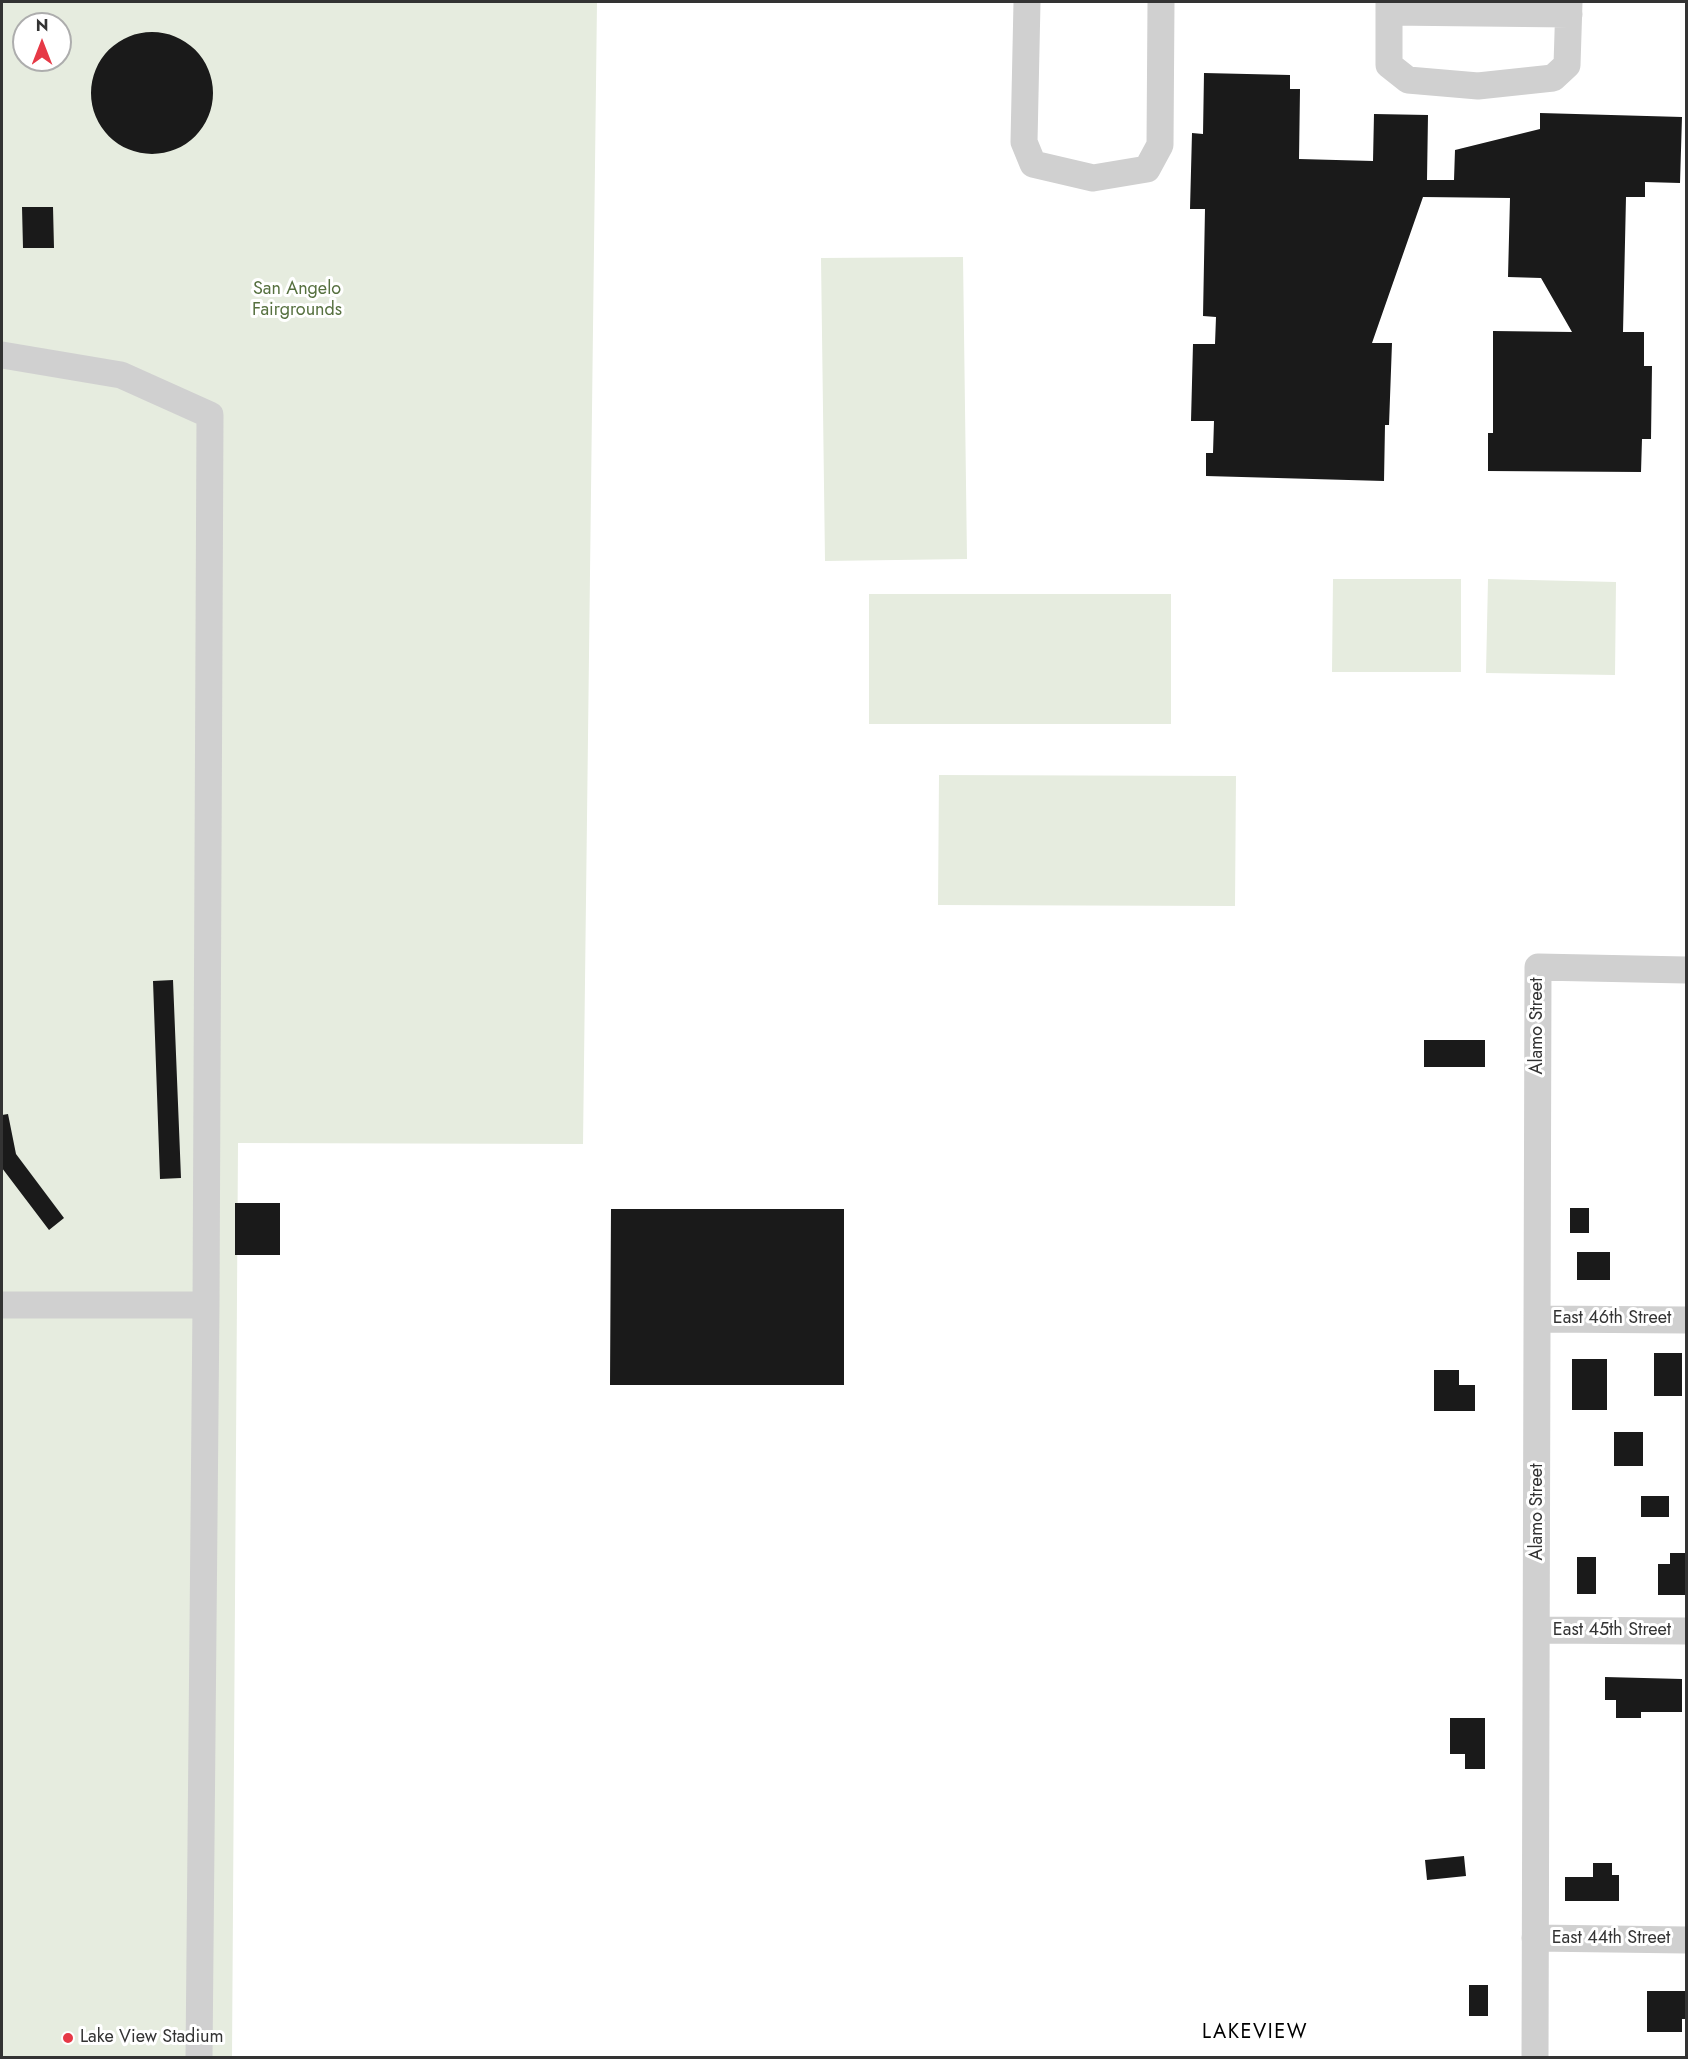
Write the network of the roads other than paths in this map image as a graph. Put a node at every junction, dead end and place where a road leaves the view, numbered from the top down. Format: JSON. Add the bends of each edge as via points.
{"nodes":[{"id":1,"x":1027,"y":2,"type":"edge"},
{"id":2,"x":1161,"y":2,"type":"edge"},
{"id":3,"x":1389,"y":7,"type":"edge"},
{"id":4,"x":1569,"y":8,"type":"edge"},
{"id":5,"x":2,"y":355,"type":"edge"},
{"id":6,"x":1686,"y":970,"type":"edge"},
{"id":7,"x":2,"y":1305,"type":"edge"},
{"id":8,"x":206,"y":1305,"type":"junction"},
{"id":9,"x":1538,"y":1318,"type":"junction"},
{"id":10,"x":1686,"y":1320,"type":"edge"},
{"id":11,"x":1538,"y":1630,"type":"junction"},
{"id":12,"x":1686,"y":1631,"type":"edge"},
{"id":13,"x":1535,"y":1938,"type":"junction"},
{"id":14,"x":1686,"y":1940,"type":"edge"},
{"id":15,"x":199,"y":2058,"type":"edge"},
{"id":16,"x":1535,"y":2058,"type":"edge"}],
"edges":[{"from":1,"to":2,"type":"street","via":[[1024,142],[1034,164],[1093,178],[1146,169],[1160,145]]},
{"from":3,"to":4,"type":"street"},
{"from":3,"to":4,"type":"street","via":[[1389,65],[1408,80],[1478,86],[1553,78],[1568,65]]},
{"from":5,"to":8,"type":"street","via":[[121,375],[210,414]]},
{"from":6,"to":9,"type":"street","name":"Alamo Street","via":[[1538,967]]},
{"from":7,"to":8,"type":"street"},
{"from":8,"to":15,"type":"street"},
{"from":9,"to":10,"type":"street","name":"East 46th Street"},
{"from":9,"to":11,"type":"street","name":"Alamo Street"},
{"from":11,"to":12,"type":"street","name":"East 45th Street"},
{"from":11,"to":13,"type":"street","name":"Alamo Street"},
{"from":13,"to":14,"type":"street","name":"East 44th Street"},
{"from":13,"to":16,"type":"street","name":"Alamo Street"}]}
